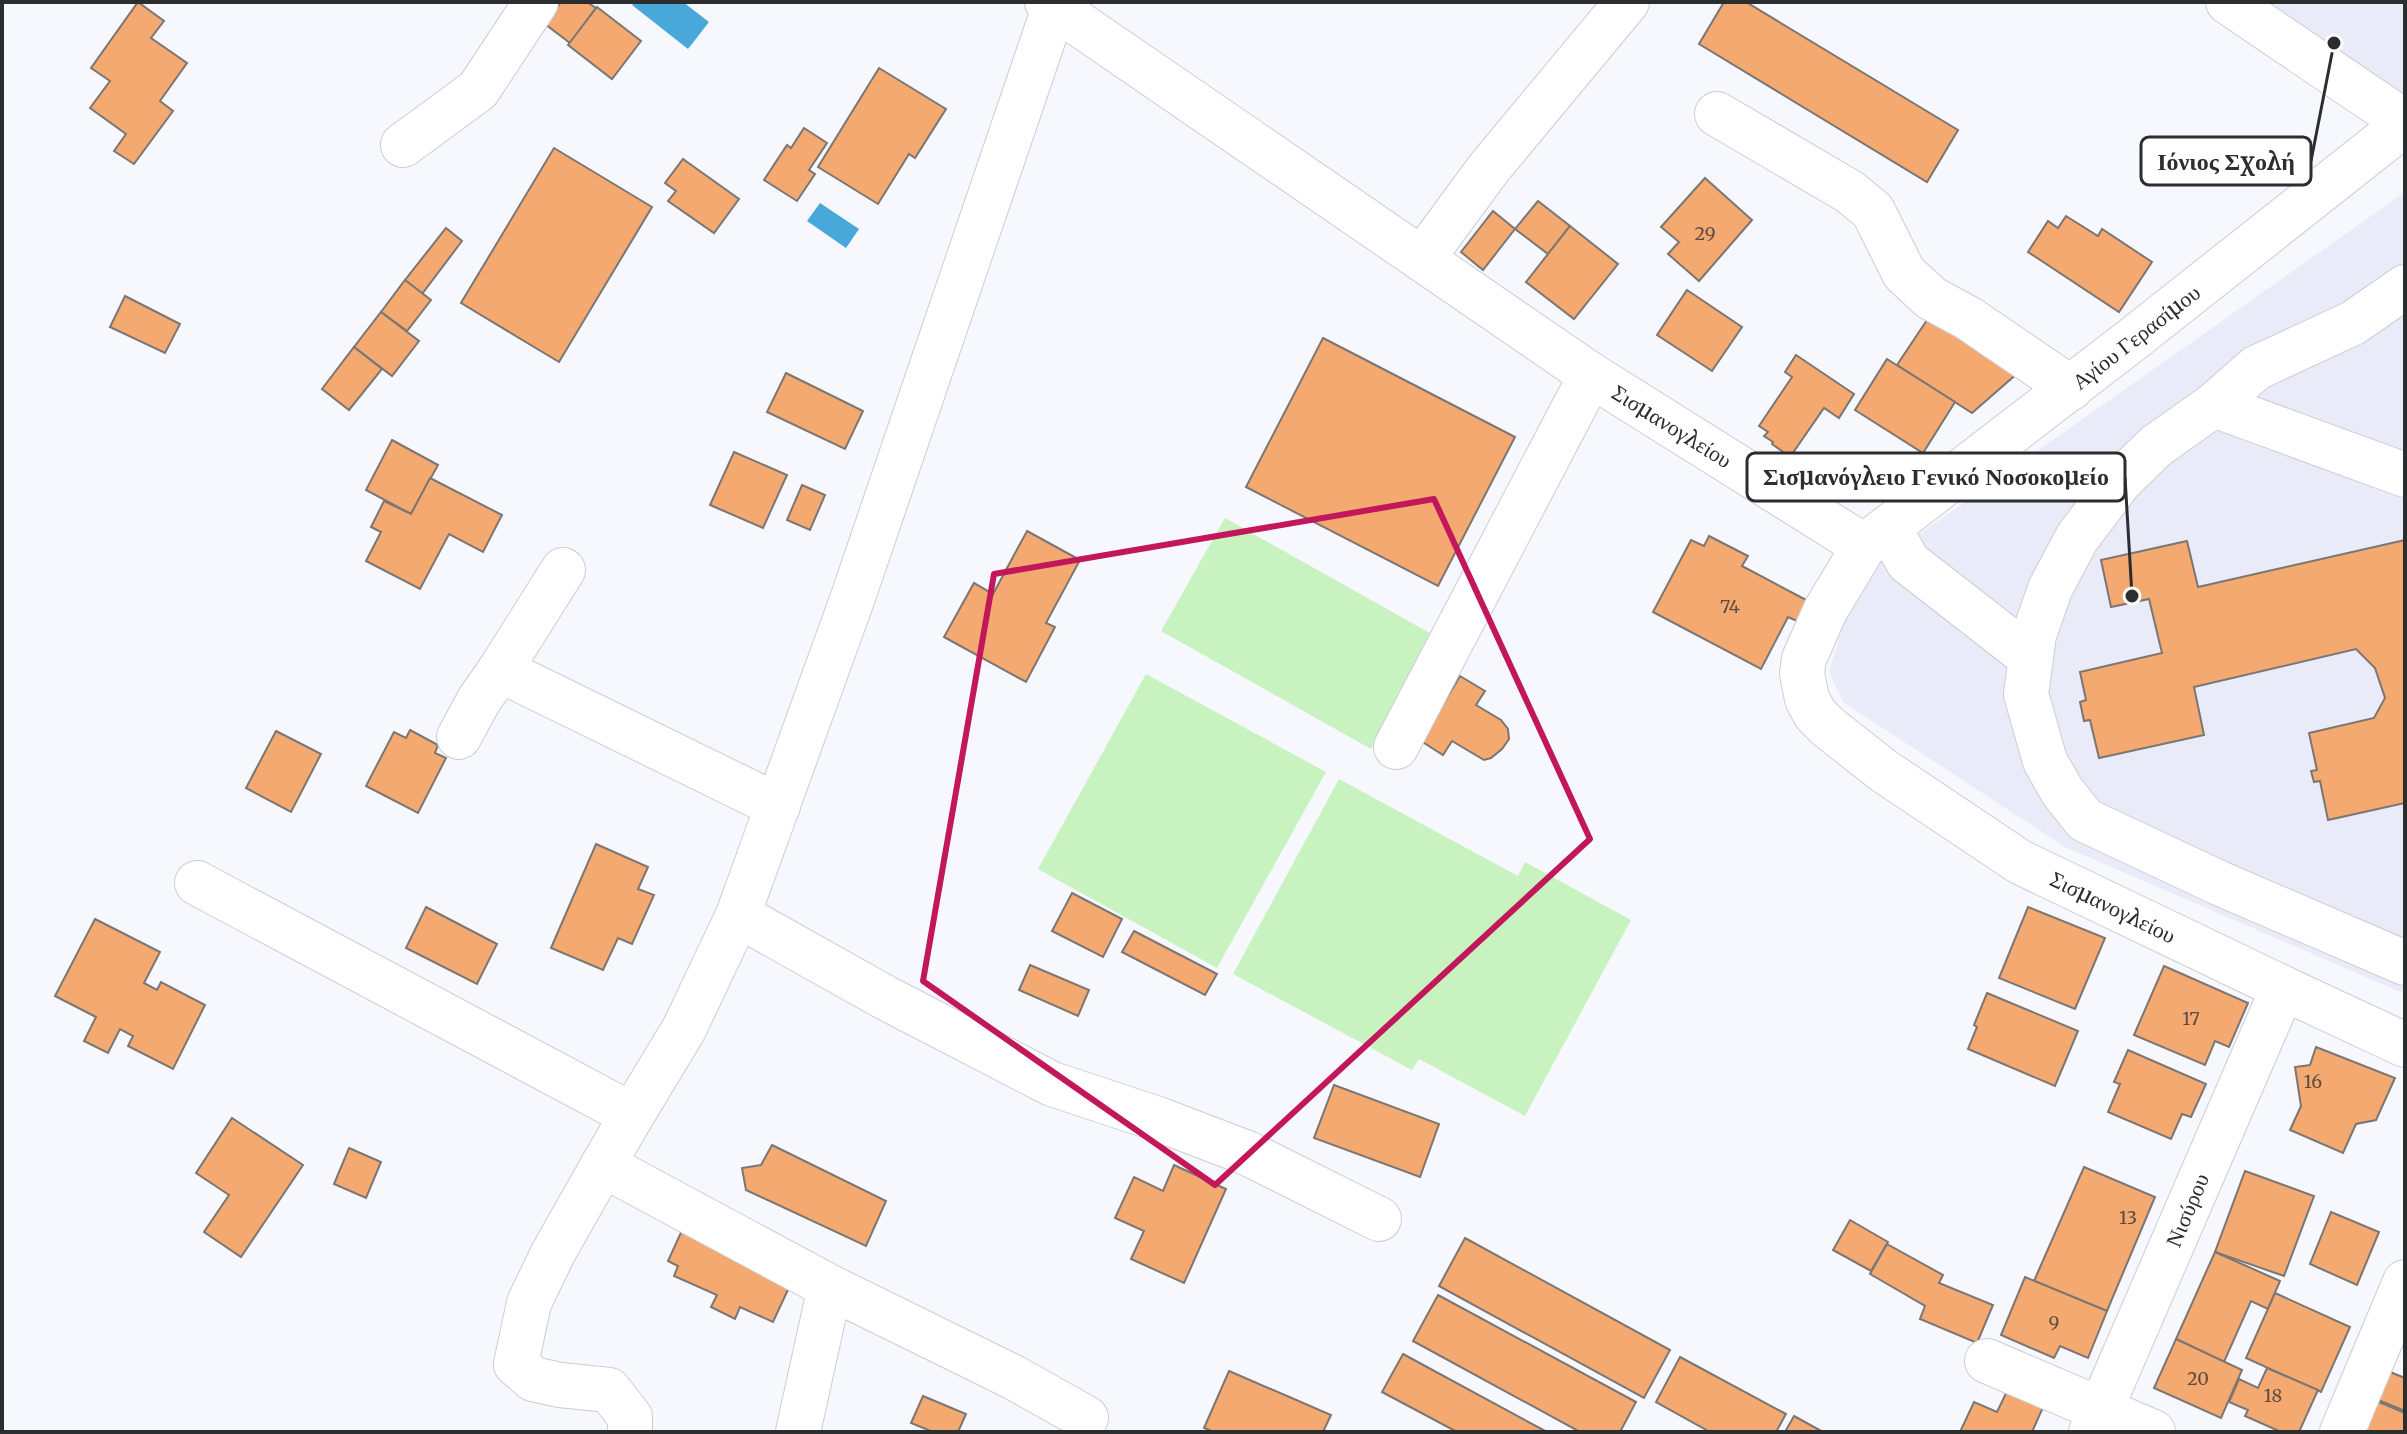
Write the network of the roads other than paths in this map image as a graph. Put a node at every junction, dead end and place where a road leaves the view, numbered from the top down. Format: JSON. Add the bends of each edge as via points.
{"nodes":[{"id":1,"x":536,"y":2,"type":"edge"},
{"id":2,"x":1627,"y":2,"type":"edge"},
{"id":3,"x":2228,"y":2,"type":"edge"},
{"id":4,"x":2264,"y":2,"type":"edge"},
{"id":5,"x":1053,"y":4,"type":"edge"},
{"id":6,"x":2335,"y":75,"type":"junction"},
{"id":7,"x":1717,"y":114,"type":"dead end"},
{"id":8,"x":2405,"y":123,"type":"edge"},
{"id":9,"x":403,"y":145,"type":"dead end"},
{"id":10,"x":1422,"y":259,"type":"junction"},
{"id":11,"x":2405,"y":287,"type":"edge"},
{"id":12,"x":1591,"y":375,"type":"junction"},
{"id":13,"x":2071,"y":388,"type":"junction"},
{"id":14,"x":2214,"y":405,"type":"junction"},
{"id":15,"x":2405,"y":475,"type":"edge"},
{"id":16,"x":1876,"y":537,"type":"junction"},
{"id":17,"x":563,"y":570,"type":"dead end"},
{"id":18,"x":2030,"y":657,"type":"junction"},
{"id":19,"x":500,"y":670,"type":"junction"},
{"id":20,"x":459,"y":737,"type":"dead end"},
{"id":21,"x":1396,"y":747,"type":"dead end"},
{"id":22,"x":778,"y":806,"type":"junction"},
{"id":23,"x":197,"y":883,"type":"dead end"},
{"id":24,"x":738,"y":915,"type":"junction"},
{"id":25,"x":2405,"y":963,"type":"edge"},
{"id":26,"x":2283,"y":988,"type":"junction"},
{"id":27,"x":2405,"y":1045,"type":"edge"},
{"id":28,"x":632,"y":1115,"type":"junction"},
{"id":29,"x":603,"y":1165,"type":"junction"},
{"id":30,"x":1379,"y":1219,"type":"dead end"},
{"id":31,"x":2405,"y":1282,"type":"edge"},
{"id":32,"x":830,"y":1287,"type":"junction"},
{"id":33,"x":1987,"y":1361,"type":"dead end"},
{"id":34,"x":1086,"y":1418,"type":"dead end"},
{"id":35,"x":2096,"y":1421,"type":"edge"},
{"id":36,"x":630,"y":1432,"type":"edge"},
{"id":37,"x":798,"y":1432,"type":"edge"},
{"id":38,"x":2153,"y":1432,"type":"edge"},
{"id":39,"x":2342,"y":1432,"type":"edge"}],
"edges":[{"from":1,"to":9,"type":"street","via":[[478,90]]},
{"from":2,"to":10,"type":"street","via":[[1489,168]]},
{"from":3,"to":6,"type":"street"},
{"from":4,"to":6,"type":"street"},
{"from":5,"to":10,"type":"street","name":"Σισμανογλείου"},
{"from":5,"to":22,"type":"street"},
{"from":6,"to":8,"type":"street"},
{"from":7,"to":13,"type":"street","via":[[1850,192],[1873,211],[1904,273],[1931,298]]},
{"from":8,"to":13,"type":"street","name":"Αγίου Γερασίμου"},
{"from":10,"to":12,"type":"street","name":"Σισμανογλείου"},
{"from":11,"to":14,"type":"street","via":[[2353,323],[2256,368]]},
{"from":12,"to":16,"type":"street","name":"Σισμανογλείου"},
{"from":12,"to":21,"type":"street"},
{"from":13,"to":16,"type":"street","name":"Αγίου Γερασίμου"},
{"from":14,"to":15,"type":"street"},
{"from":14,"to":18,"type":"street","via":[[2156,446],[2120,481],[2077,538],[2050,589]]},
{"from":16,"to":18,"type":"street"},
{"from":16,"to":26,"type":"street","name":"Σισμανογλείου","via":[[1825,611],[1804,659],[1803,686],[1815,714],[1884,771],[2020,862]]},
{"from":17,"to":19,"type":"street"},
{"from":18,"to":25,"type":"street","via":[[2026,694],[2045,761],[2085,820]]},
{"from":19,"to":20,"type":"street"},
{"from":19,"to":22,"type":"street"},
{"from":22,"to":24,"type":"street"},
{"from":23,"to":28,"type":"street"},
{"from":24,"to":28,"type":"street","via":[[684,1029]]},
{"from":24,"to":30,"type":"street","via":[[1052,1084],[1247,1153]]},
{"from":26,"to":27,"type":"street","name":"Σισμανογλείου"},
{"from":26,"to":35,"type":"street","name":"Νισύρου"},
{"from":28,"to":29,"type":"street"},
{"from":29,"to":32,"type":"street"},
{"from":29,"to":36,"type":"street","via":[[529,1303],[516,1364],[533,1379],[609,1390],[630,1417]]},
{"from":31,"to":39,"type":"street"},
{"from":32,"to":34,"type":"street"},
{"from":32,"to":37,"type":"street"},
{"from":33,"to":35,"type":"street"},
{"from":35,"to":38,"type":"street"}]}
